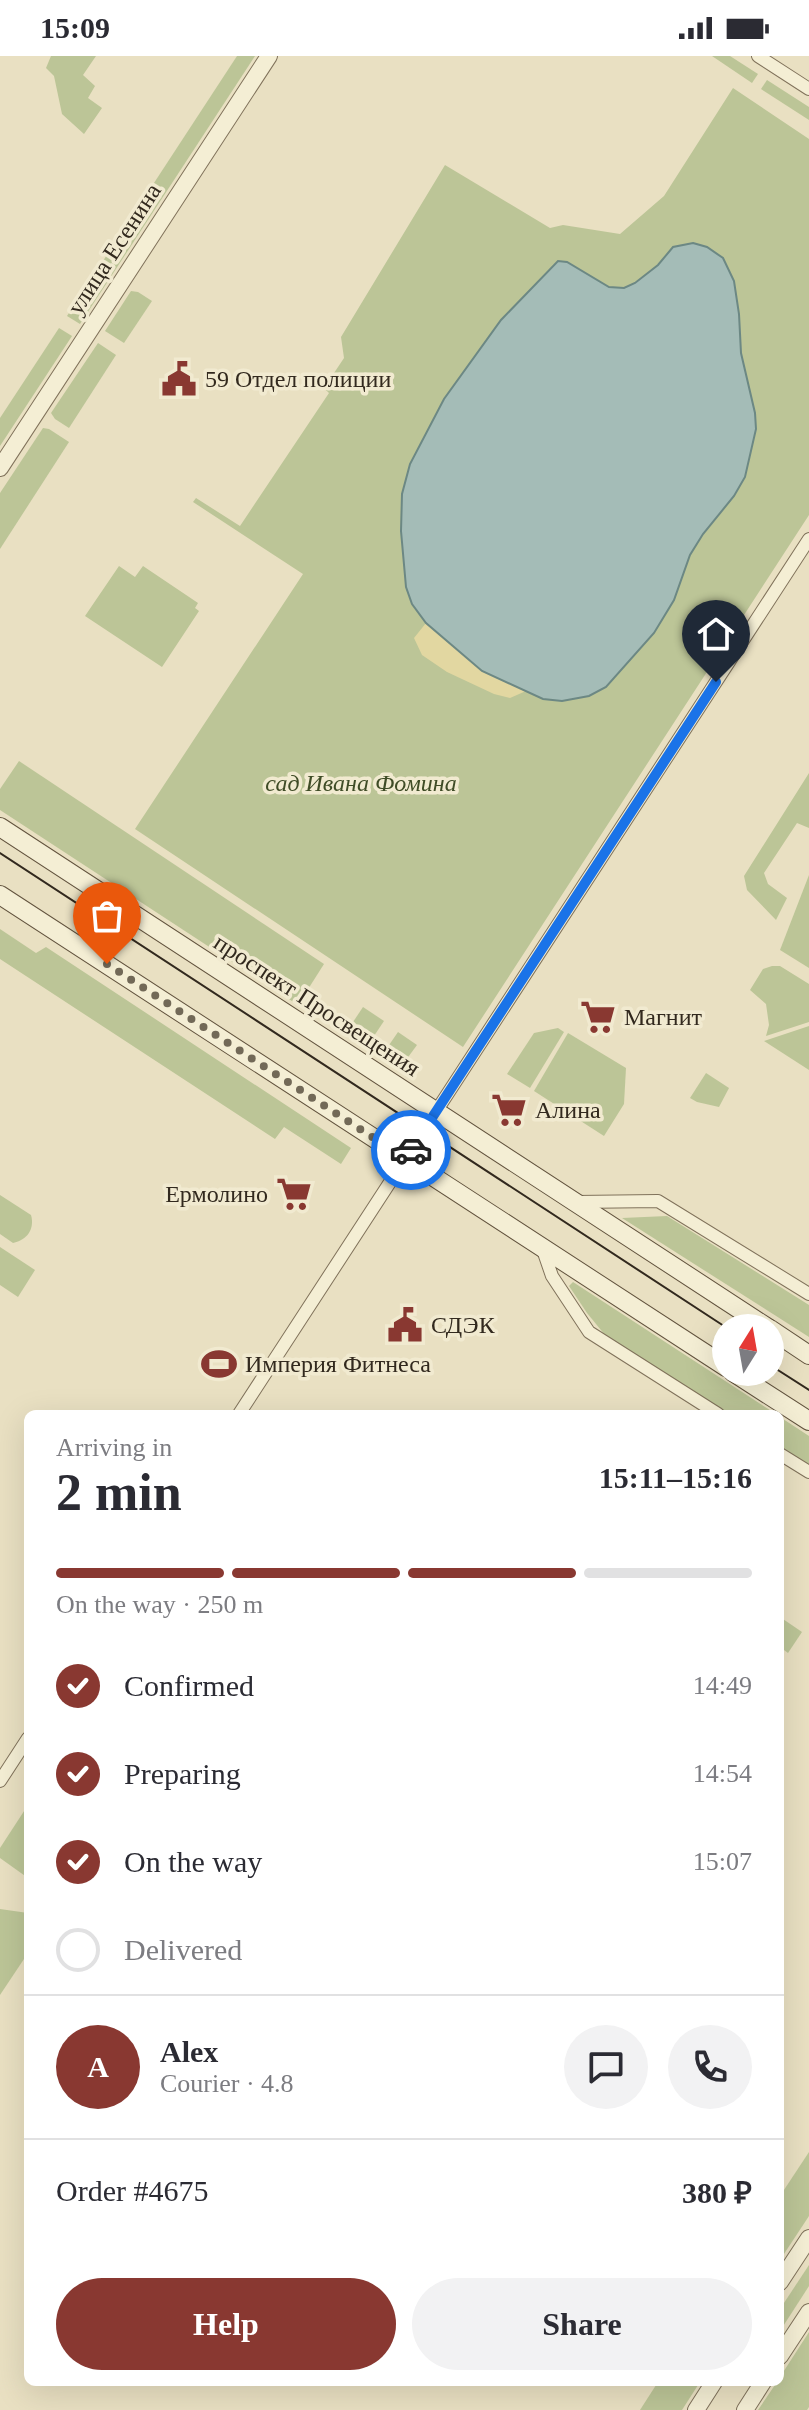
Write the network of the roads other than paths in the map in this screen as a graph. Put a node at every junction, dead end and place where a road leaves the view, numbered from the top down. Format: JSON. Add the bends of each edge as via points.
{"nodes":[{"id":1,"x":269,"y":56,"type":"edge"},
{"id":2,"x":758,"y":56,"type":"edge"},
{"id":3,"x":809,"y":89,"type":"edge"},
{"id":4,"x":0,"y":468,"type":"edge"},
{"id":5,"x":809,"y":539,"type":"edge"},
{"id":6,"x":0,"y":827,"type":"edge"},
{"id":7,"x":0,"y":895,"type":"edge"},
{"id":8,"x":436,"y":1111,"type":"junction"},
{"id":9,"x":406,"y":1159,"type":"junction"},
{"id":10,"x":576,"y":1202,"type":"junction"},
{"id":11,"x":542,"y":1247,"type":"junction"},
{"id":12,"x":809,"y":1294,"type":"edge"},
{"id":13,"x":746,"y":1314,"type":"edge"},
{"id":14,"x":784,"y":1339,"type":"edge"},
{"id":15,"x":809,"y":1355,"type":"edge"},
{"id":16,"x":712,"y":1358,"type":"edge"},
{"id":17,"x":755,"y":1386,"type":"edge"},
{"id":18,"x":242,"y":1410,"type":"edge"},
{"id":19,"x":712,"y":1410,"type":"edge"},
{"id":20,"x":809,"y":1421,"type":"edge"},
{"id":21,"x":784,"y":1456,"type":"edge"},
{"id":22,"x":809,"y":1472,"type":"edge"},
{"id":23,"x":24,"y":1744,"type":"edge"},
{"id":24,"x":0,"y":1781,"type":"edge"},
{"id":25,"x":809,"y":2238,"type":"edge"},
{"id":26,"x":784,"y":2276,"type":"edge"},
{"id":27,"x":809,"y":2312,"type":"edge"},
{"id":28,"x":784,"y":2350,"type":"edge"},
{"id":29,"x":711,"y":2386,"type":"edge"},
{"id":30,"x":760,"y":2386,"type":"edge"},
{"id":31,"x":696,"y":2410,"type":"edge"},
{"id":32,"x":745,"y":2410,"type":"edge"}],
"edges":[{"from":1,"to":4,"type":"street","name":"улица Есенина"},
{"from":2,"to":3,"type":"street"},
{"from":5,"to":8,"type":"street"},
{"from":6,"to":8,"type":"main road","name":"проспект Просвещения"},
{"from":7,"to":9,"type":"main road"},
{"from":8,"to":9,"type":"street"},
{"from":8,"to":10,"type":"main road","name":"проспект Просвещения"},
{"from":9,"to":11,"type":"main road"},
{"from":9,"to":18,"type":"street"},
{"from":10,"to":12,"type":"street","via":[[658,1201]]},
{"from":10,"to":13,"type":"main road","name":"проспект Просвещения"},
{"from":11,"to":16,"type":"main road"},
{"from":11,"to":19,"type":"street","via":[[552,1276],[589,1332]]},
{"from":14,"to":15,"type":"main road","name":"проспект Просвещения"},
{"from":17,"to":20,"type":"main road"},
{"from":21,"to":22,"type":"street"},
{"from":23,"to":24,"type":"street"},
{"from":25,"to":26,"type":"street"},
{"from":27,"to":28,"type":"street"},
{"from":29,"to":31,"type":"street"},
{"from":30,"to":32,"type":"street"}]}
